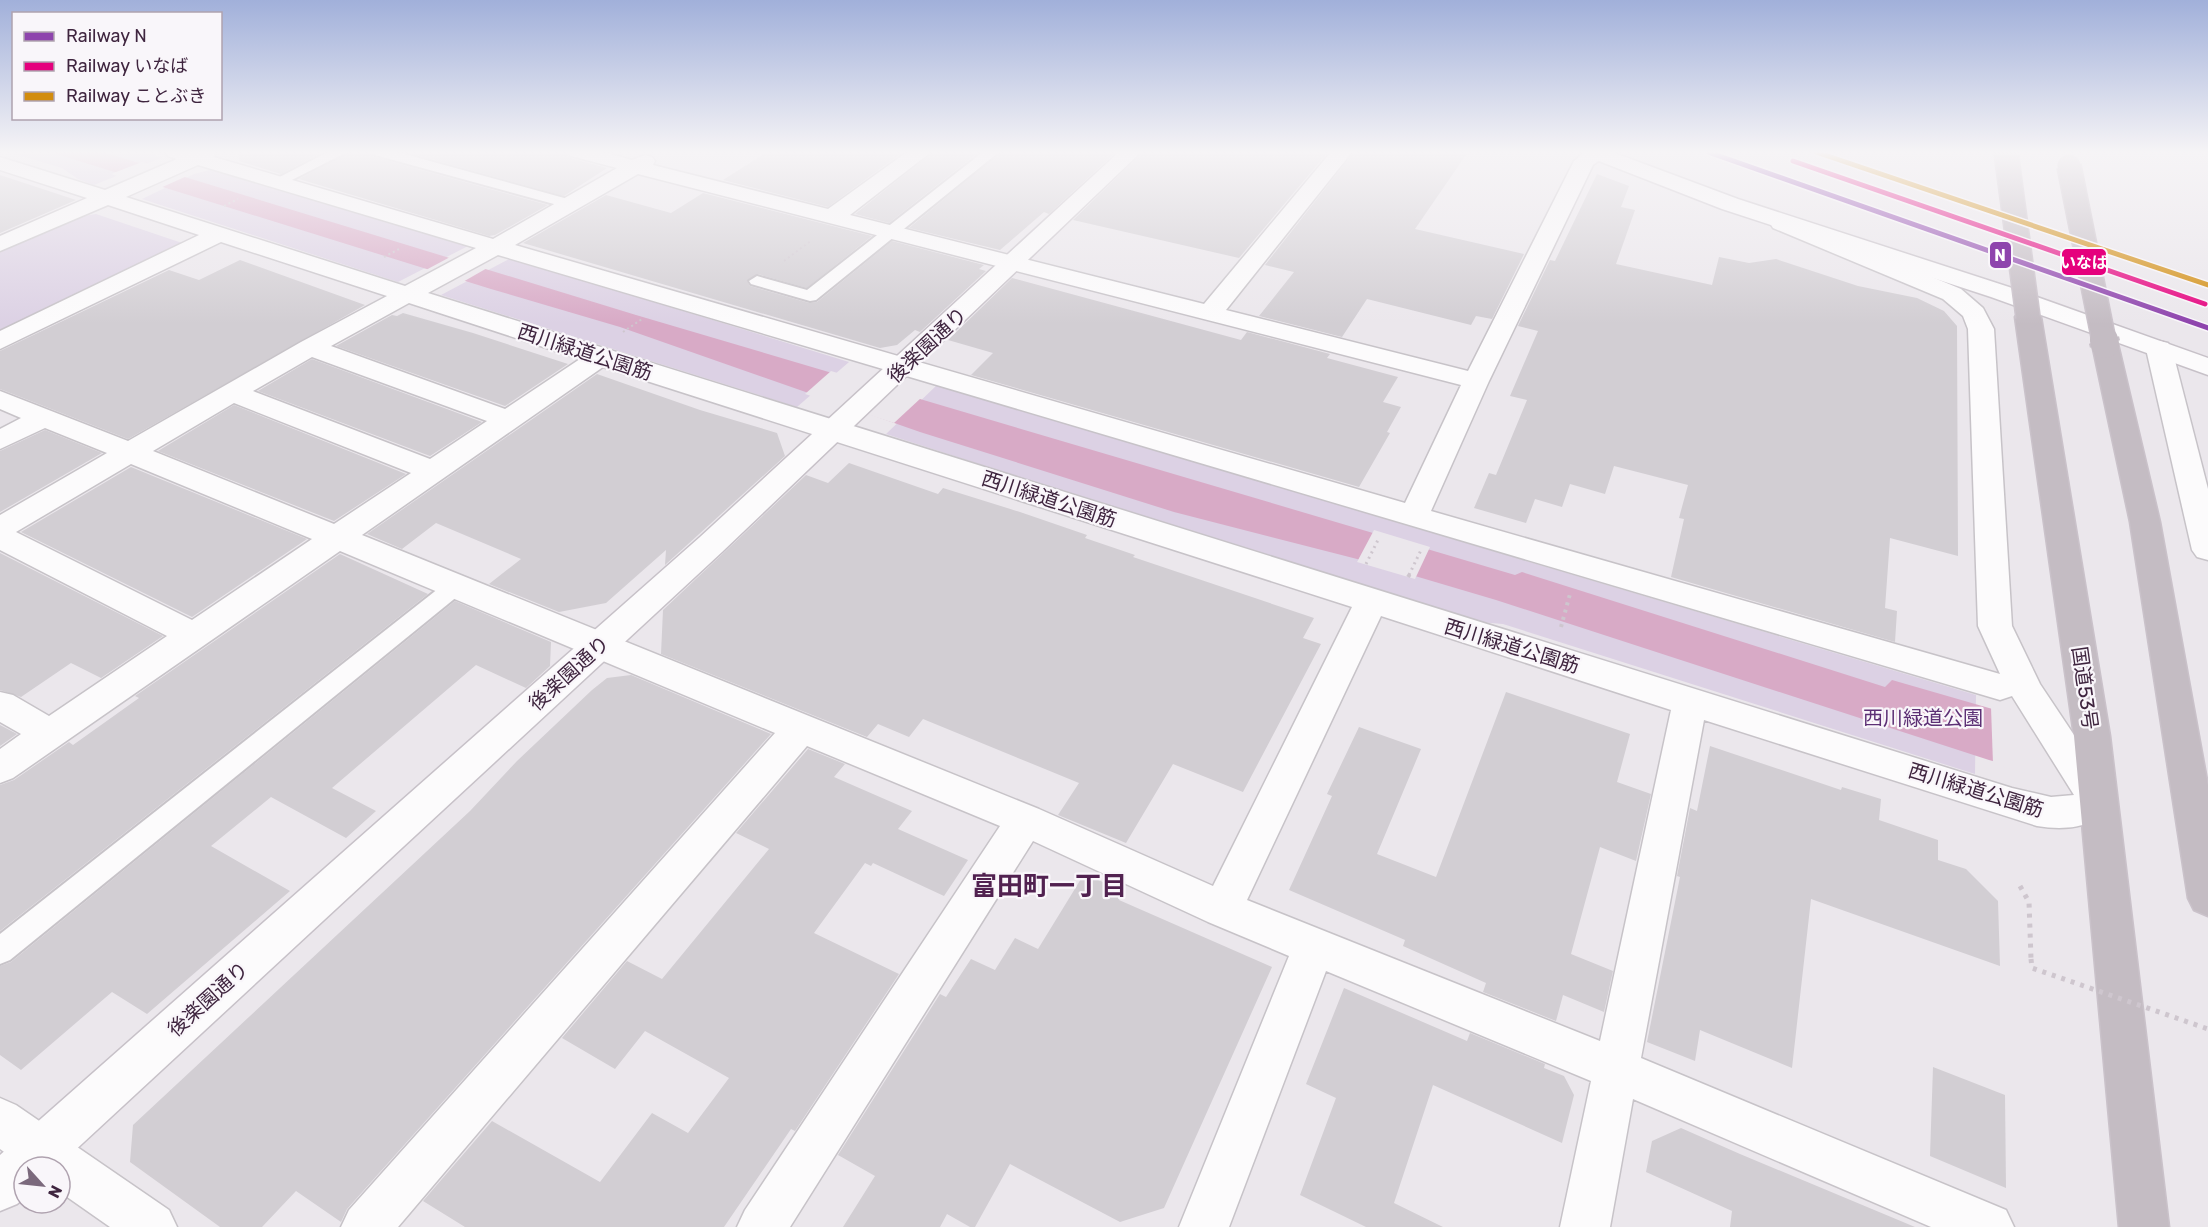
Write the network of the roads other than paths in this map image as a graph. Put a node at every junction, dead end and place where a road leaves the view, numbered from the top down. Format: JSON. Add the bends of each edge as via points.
{"nodes":[{"id":1,"x":80,"y":209,"type":"edge"},
{"id":2,"x":165,"y":209,"type":"edge"},
{"id":3,"x":369,"y":209,"type":"edge"},
{"id":4,"x":561,"y":209,"type":"edge"},
{"id":5,"x":806,"y":209,"type":"edge"},
{"id":6,"x":841,"y":209,"type":"edge"},
{"id":7,"x":920,"y":209,"type":"edge"},
{"id":8,"x":1071,"y":209,"type":"edge"},
{"id":9,"x":1295,"y":209,"type":"edge"},
{"id":10,"x":1560,"y":209,"type":"edge"},
{"id":11,"x":1748,"y":209,"type":"edge"},
{"id":12,"x":1787,"y":209,"type":"edge"},
{"id":13,"x":2014,"y":209,"type":"edge"},
{"id":14,"x":2078,"y":209,"type":"edge"},
{"id":15,"x":832,"y":216,"type":"junction"},
{"id":16,"x":1772,"y":218,"type":"junction"},
{"id":17,"x":220,"y":221,"type":"junction"},
{"id":18,"x":892,"y":232,"type":"junction"},
{"id":19,"x":0,"y":244,"type":"edge"},
{"id":20,"x":496,"y":247,"type":"junction"},
{"id":21,"x":1015,"y":263,"type":"junction"},
{"id":22,"x":758,"y":281,"type":"dead end"},
{"id":23,"x":2000,"y":292,"type":"junction"},
{"id":24,"x":407,"y":294,"type":"junction"},
{"id":25,"x":1210,"y":313,"type":"junction"},
{"id":26,"x":0,"y":341,"type":"edge"},
{"id":27,"x":310,"y":347,"type":"junction"},
{"id":28,"x":2159,"y":349,"type":"junction"},
{"id":29,"x":600,"y":357,"type":"junction"},
{"id":30,"x":2208,"y":367,"type":"edge"},
{"id":31,"x":895,"y":375,"type":"junction"},
{"id":32,"x":1476,"y":381,"type":"junction"},
{"id":33,"x":233,"y":393,"type":"junction"},
{"id":34,"x":1,"y":400,"type":"edge"},
{"id":35,"x":45,"y":417,"type":"junction"},
{"id":36,"x":509,"y":420,"type":"junction"},
{"id":37,"x":845,"y":421,"type":"junction"},
{"id":38,"x":0,"y":440,"type":"edge"},
{"id":39,"x":131,"y":452,"type":"junction"},
{"id":40,"x":433,"y":471,"type":"junction"},
{"id":41,"x":0,"y":528,"type":"edge"},
{"id":42,"x":1419,"y":530,"type":"junction"},
{"id":43,"x":0,"y":537,"type":"edge"},
{"id":44,"x":335,"y":537,"type":"junction"},
{"id":45,"x":2208,"y":550,"type":"edge"},
{"id":46,"x":1367,"y":585,"type":"junction"},
{"id":47,"x":456,"y":586,"type":"junction"},
{"id":48,"x":193,"y":635,"type":"junction"},
{"id":49,"x":602,"y":644,"type":"junction"},
{"id":50,"x":2000,"y":687,"type":"dead end"},
{"id":51,"x":1690,"y":701,"type":"junction"},
{"id":52,"x":0,"y":705,"type":"edge"},
{"id":53,"x":800,"y":729,"type":"junction"},
{"id":54,"x":50,"y":734,"type":"junction"},
{"id":55,"x":0,"y":768,"type":"edge"},
{"id":56,"x":2095,"y":794,"type":"junction"},
{"id":57,"x":2196,"y":796,"type":"edge"},
{"id":58,"x":1025,"y":820,"type":"junction"},
{"id":59,"x":2208,"y":898,"type":"edge"},
{"id":60,"x":1222,"y":909,"type":"junction"},
{"id":61,"x":1314,"y":947,"type":"junction"},
{"id":62,"x":0,"y":951,"type":"edge"},
{"id":63,"x":1617,"y":1070,"type":"junction"},
{"id":64,"x":0,"y":1121,"type":"edge"},
{"id":65,"x":40,"y":1151,"type":"junction"},
{"id":66,"x":0,"y":1187,"type":"edge"},
{"id":67,"x":152,"y":1227,"type":"edge"},
{"id":68,"x":366,"y":1227,"type":"edge"},
{"id":69,"x":762,"y":1227,"type":"edge"},
{"id":70,"x":1204,"y":1227,"type":"edge"},
{"id":71,"x":1586,"y":1227,"type":"edge"},
{"id":72,"x":1989,"y":1227,"type":"edge"},
{"id":73,"x":2144,"y":1227,"type":"edge"}],
"edges":[{"from":1,"to":19,"type":"street"},
{"from":2,"to":17,"type":"street","name":"西川緑道公園筋"},
{"from":3,"to":20,"type":"street"},
{"from":4,"to":20,"type":"street"},
{"from":5,"to":15,"type":"street"},
{"from":6,"to":15,"type":"street"},
{"from":7,"to":18,"type":"lane"},
{"from":8,"to":21,"type":"street","name":"後楽園通り"},
{"from":9,"to":25,"type":"street"},
{"from":10,"to":32,"type":"street"},
{"from":11,"to":16,"type":"street"},
{"from":12,"to":23,"type":"street"},
{"from":13,"to":56,"type":"highway","name":"国道53号","bridge":true,"via":[[2092,736]]},
{"from":14,"to":57,"type":"highway","bridge":true,"via":[[2145,522]]},
{"from":15,"to":18,"type":"street"},
{"from":16,"to":23,"type":"street"},
{"from":16,"to":56,"type":"street","via":[[1952,294],[1974,313],[1981,329],[1995,626],[2011,666],[2044,723]]},
{"from":17,"to":24,"type":"street","name":"西川緑道公園筋"},
{"from":17,"to":26,"type":"street"},
{"from":18,"to":21,"type":"street"},
{"from":18,"to":22,"type":"lane","via":[[810,296]]},
{"from":20,"to":24,"type":"street"},
{"from":20,"to":31,"type":"street"},
{"from":21,"to":25,"type":"street"},
{"from":21,"to":31,"type":"street","name":"後楽園通り"},
{"from":23,"to":28,"type":"street"},
{"from":24,"to":27,"type":"street"},
{"from":24,"to":29,"type":"street","name":"西川緑道公園筋"},
{"from":25,"to":32,"type":"street"},
{"from":27,"to":33,"type":"street"},
{"from":27,"to":36,"type":"street"},
{"from":28,"to":30,"type":"street"},
{"from":28,"to":45,"type":"street"},
{"from":29,"to":36,"type":"street"},
{"from":29,"to":37,"type":"street","name":"西川緑道公園筋"},
{"from":31,"to":37,"type":"street","name":"後楽園通り"},
{"from":31,"to":42,"type":"street"},
{"from":32,"to":42,"type":"street"},
{"from":33,"to":39,"type":"street"},
{"from":33,"to":40,"type":"street"},
{"from":34,"to":35,"type":"street"},
{"from":35,"to":38,"type":"street"},
{"from":35,"to":39,"type":"street"},
{"from":36,"to":40,"type":"street"},
{"from":37,"to":46,"type":"street","name":"西川緑道公園筋"},
{"from":37,"to":49,"type":"street","name":"後楽園通り"},
{"from":39,"to":41,"type":"street"},
{"from":39,"to":44,"type":"street"},
{"from":40,"to":44,"type":"street"},
{"from":42,"to":50,"type":"street"},
{"from":43,"to":48,"type":"street"},
{"from":44,"to":47,"type":"street"},
{"from":44,"to":48,"type":"street"},
{"from":46,"to":51,"type":"street","name":"西川緑道公園筋"},
{"from":46,"to":60,"type":"street"},
{"from":47,"to":49,"type":"street"},
{"from":47,"to":62,"type":"lane"},
{"from":48,"to":54,"type":"street"},
{"from":49,"to":53,"type":"street"},
{"from":49,"to":65,"type":"street","name":"後楽園通り"},
{"from":51,"to":56,"type":"street","name":"西川緑道公園筋","via":[[2043,813],[2083,808]]},
{"from":51,"to":63,"type":"street"},
{"from":52,"to":54,"type":"street"},
{"from":53,"to":58,"type":"street"},
{"from":53,"to":68,"type":"street"},
{"from":54,"to":55,"type":"street"},
{"from":56,"to":73,"type":"highway","name":"国道53号"},
{"from":57,"to":59,"type":"highway"},
{"from":58,"to":60,"type":"street"},
{"from":58,"to":69,"type":"street"},
{"from":60,"to":61,"type":"street"},
{"from":61,"to":63,"type":"street"},
{"from":61,"to":70,"type":"street"},
{"from":63,"to":71,"type":"street"},
{"from":63,"to":72,"type":"street"},
{"from":64,"to":65,"type":"street"},
{"from":65,"to":66,"type":"street","name":"後楽園通り"},
{"from":65,"to":67,"type":"street"}]}
